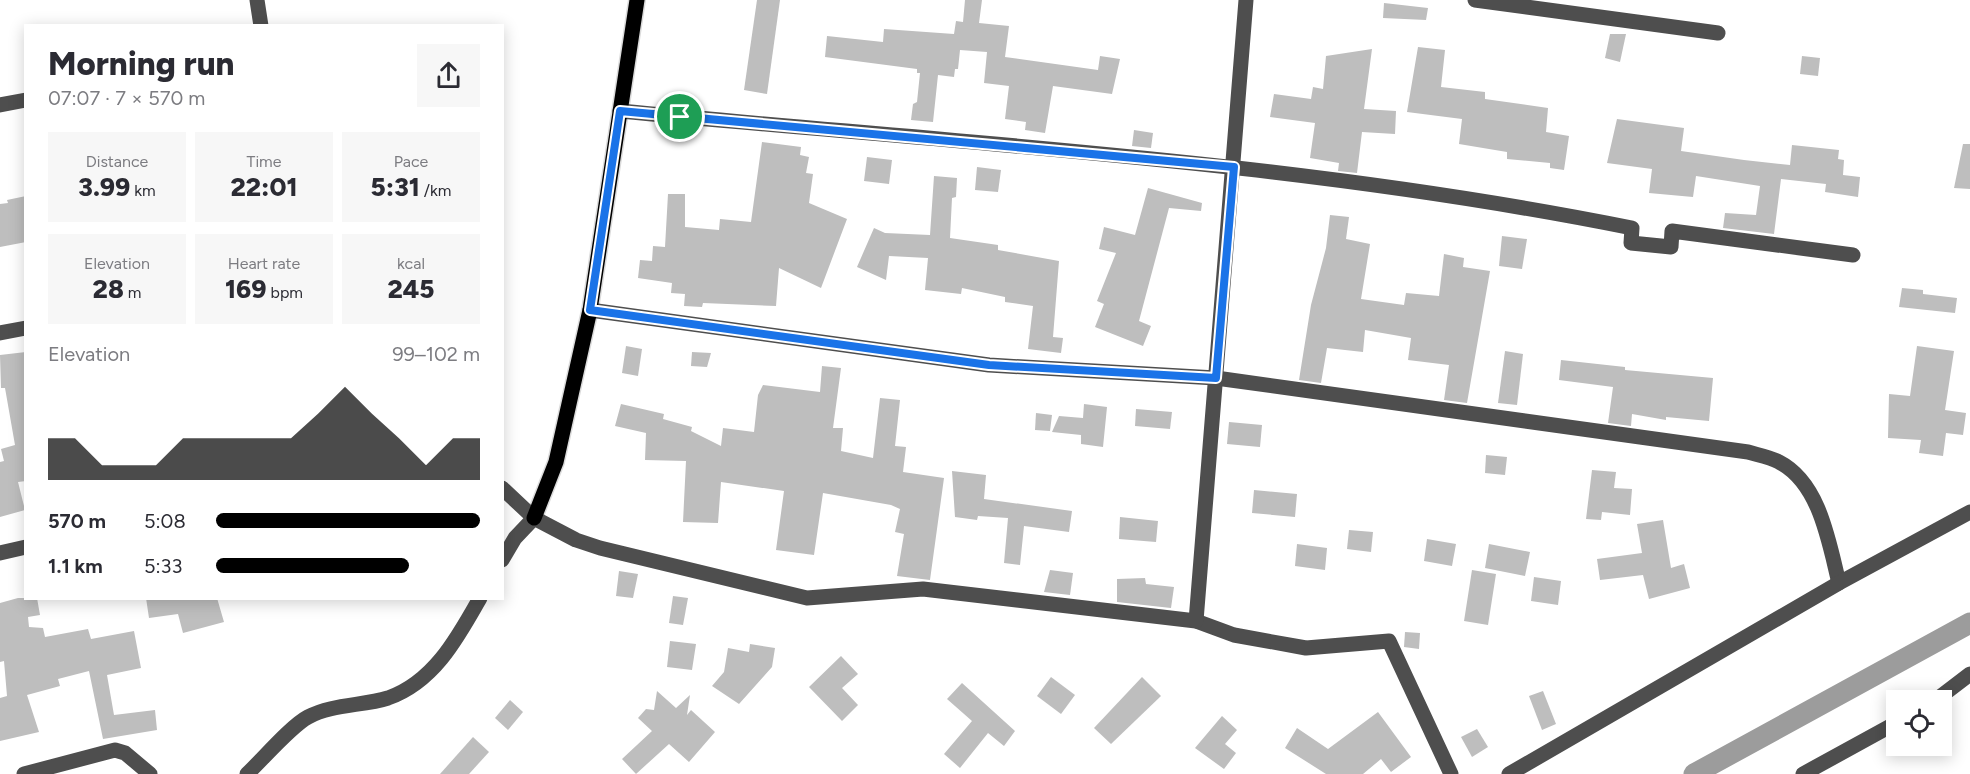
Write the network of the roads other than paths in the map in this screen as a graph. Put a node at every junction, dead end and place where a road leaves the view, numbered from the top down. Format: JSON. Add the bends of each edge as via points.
{"nodes":[{"id":1,"x":257,"y":0,"type":"edge"},
{"id":2,"x":637,"y":0,"type":"edge"},
{"id":3,"x":1246,"y":0,"type":"edge"},
{"id":4,"x":1475,"y":0,"type":"edge"},
{"id":5,"x":261,"y":24,"type":"edge"},
{"id":6,"x":1718,"y":33,"type":"dead end"},
{"id":7,"x":24,"y":100,"type":"edge"},
{"id":8,"x":0,"y":105,"type":"edge"},
{"id":9,"x":620,"y":111,"type":"junction"},
{"id":10,"x":1234,"y":167,"type":"junction"},
{"id":11,"x":1853,"y":255,"type":"dead end"},
{"id":12,"x":590,"y":310,"type":"junction"},
{"id":13,"x":24,"y":328,"type":"edge"},
{"id":14,"x":0,"y":333,"type":"edge"},
{"id":15,"x":1216,"y":378,"type":"junction"},
{"id":16,"x":504,"y":490,"type":"edge"},
{"id":17,"x":1970,"y":512,"type":"edge"},
{"id":18,"x":534,"y":518,"type":"junction"},
{"id":19,"x":24,"y":547,"type":"edge"},
{"id":20,"x":0,"y":553,"type":"edge"},
{"id":21,"x":504,"y":557,"type":"edge"},
{"id":22,"x":1839,"y":583,"type":"junction"},
{"id":23,"x":479,"y":600,"type":"edge"},
{"id":24,"x":1196,"y":621,"type":"junction"},
{"id":25,"x":1970,"y":674,"type":"edge"},
{"id":26,"x":1949,"y":690,"type":"edge"},
{"id":27,"x":1886,"y":728,"type":"edge"},
{"id":28,"x":24,"y":774,"type":"edge"},
{"id":29,"x":150,"y":774,"type":"edge"},
{"id":30,"x":248,"y":774,"type":"edge"},
{"id":31,"x":1450,"y":774,"type":"edge"},
{"id":32,"x":1509,"y":774,"type":"edge"},
{"id":33,"x":1803,"y":774,"type":"edge"}],
"edges":[{"from":1,"to":5,"type":"street"},
{"from":2,"to":9,"type":"main road"},
{"from":3,"to":10,"type":"street"},
{"from":4,"to":6,"type":"street"},
{"from":7,"to":8,"type":"street"},
{"from":9,"to":10,"type":"street"},
{"from":9,"to":12,"type":"main road"},
{"from":10,"to":11,"type":"street","via":[[1514,204],[1632,228],[1631,243],[1671,247],[1672,231]]},
{"from":10,"to":15,"type":"street"},
{"from":12,"to":15,"type":"street","via":[[989,365]]},
{"from":12,"to":18,"type":"main road","via":[[556,462]]},
{"from":13,"to":14,"type":"street"},
{"from":15,"to":22,"type":"street","via":[[1748,452],[1779,462],[1799,477],[1822,517]]},
{"from":15,"to":24,"type":"street"},
{"from":16,"to":18,"type":"street"},
{"from":17,"to":22,"type":"street"},
{"from":18,"to":21,"type":"street"},
{"from":18,"to":24,"type":"street","via":[[600,548],[807,598],[923,589]]},
{"from":19,"to":20,"type":"street"},
{"from":22,"to":32,"type":"street"},
{"from":23,"to":30,"type":"street","via":[[456,642],[436,666],[413,684],[389,698],[306,718]]},
{"from":24,"to":31,"type":"street","via":[[1234,635],[1306,648],[1389,641]]},
{"from":25,"to":26,"type":"street"},
{"from":27,"to":33,"type":"street"},
{"from":28,"to":29,"type":"street","via":[[115,750],[125,753]]}]}
